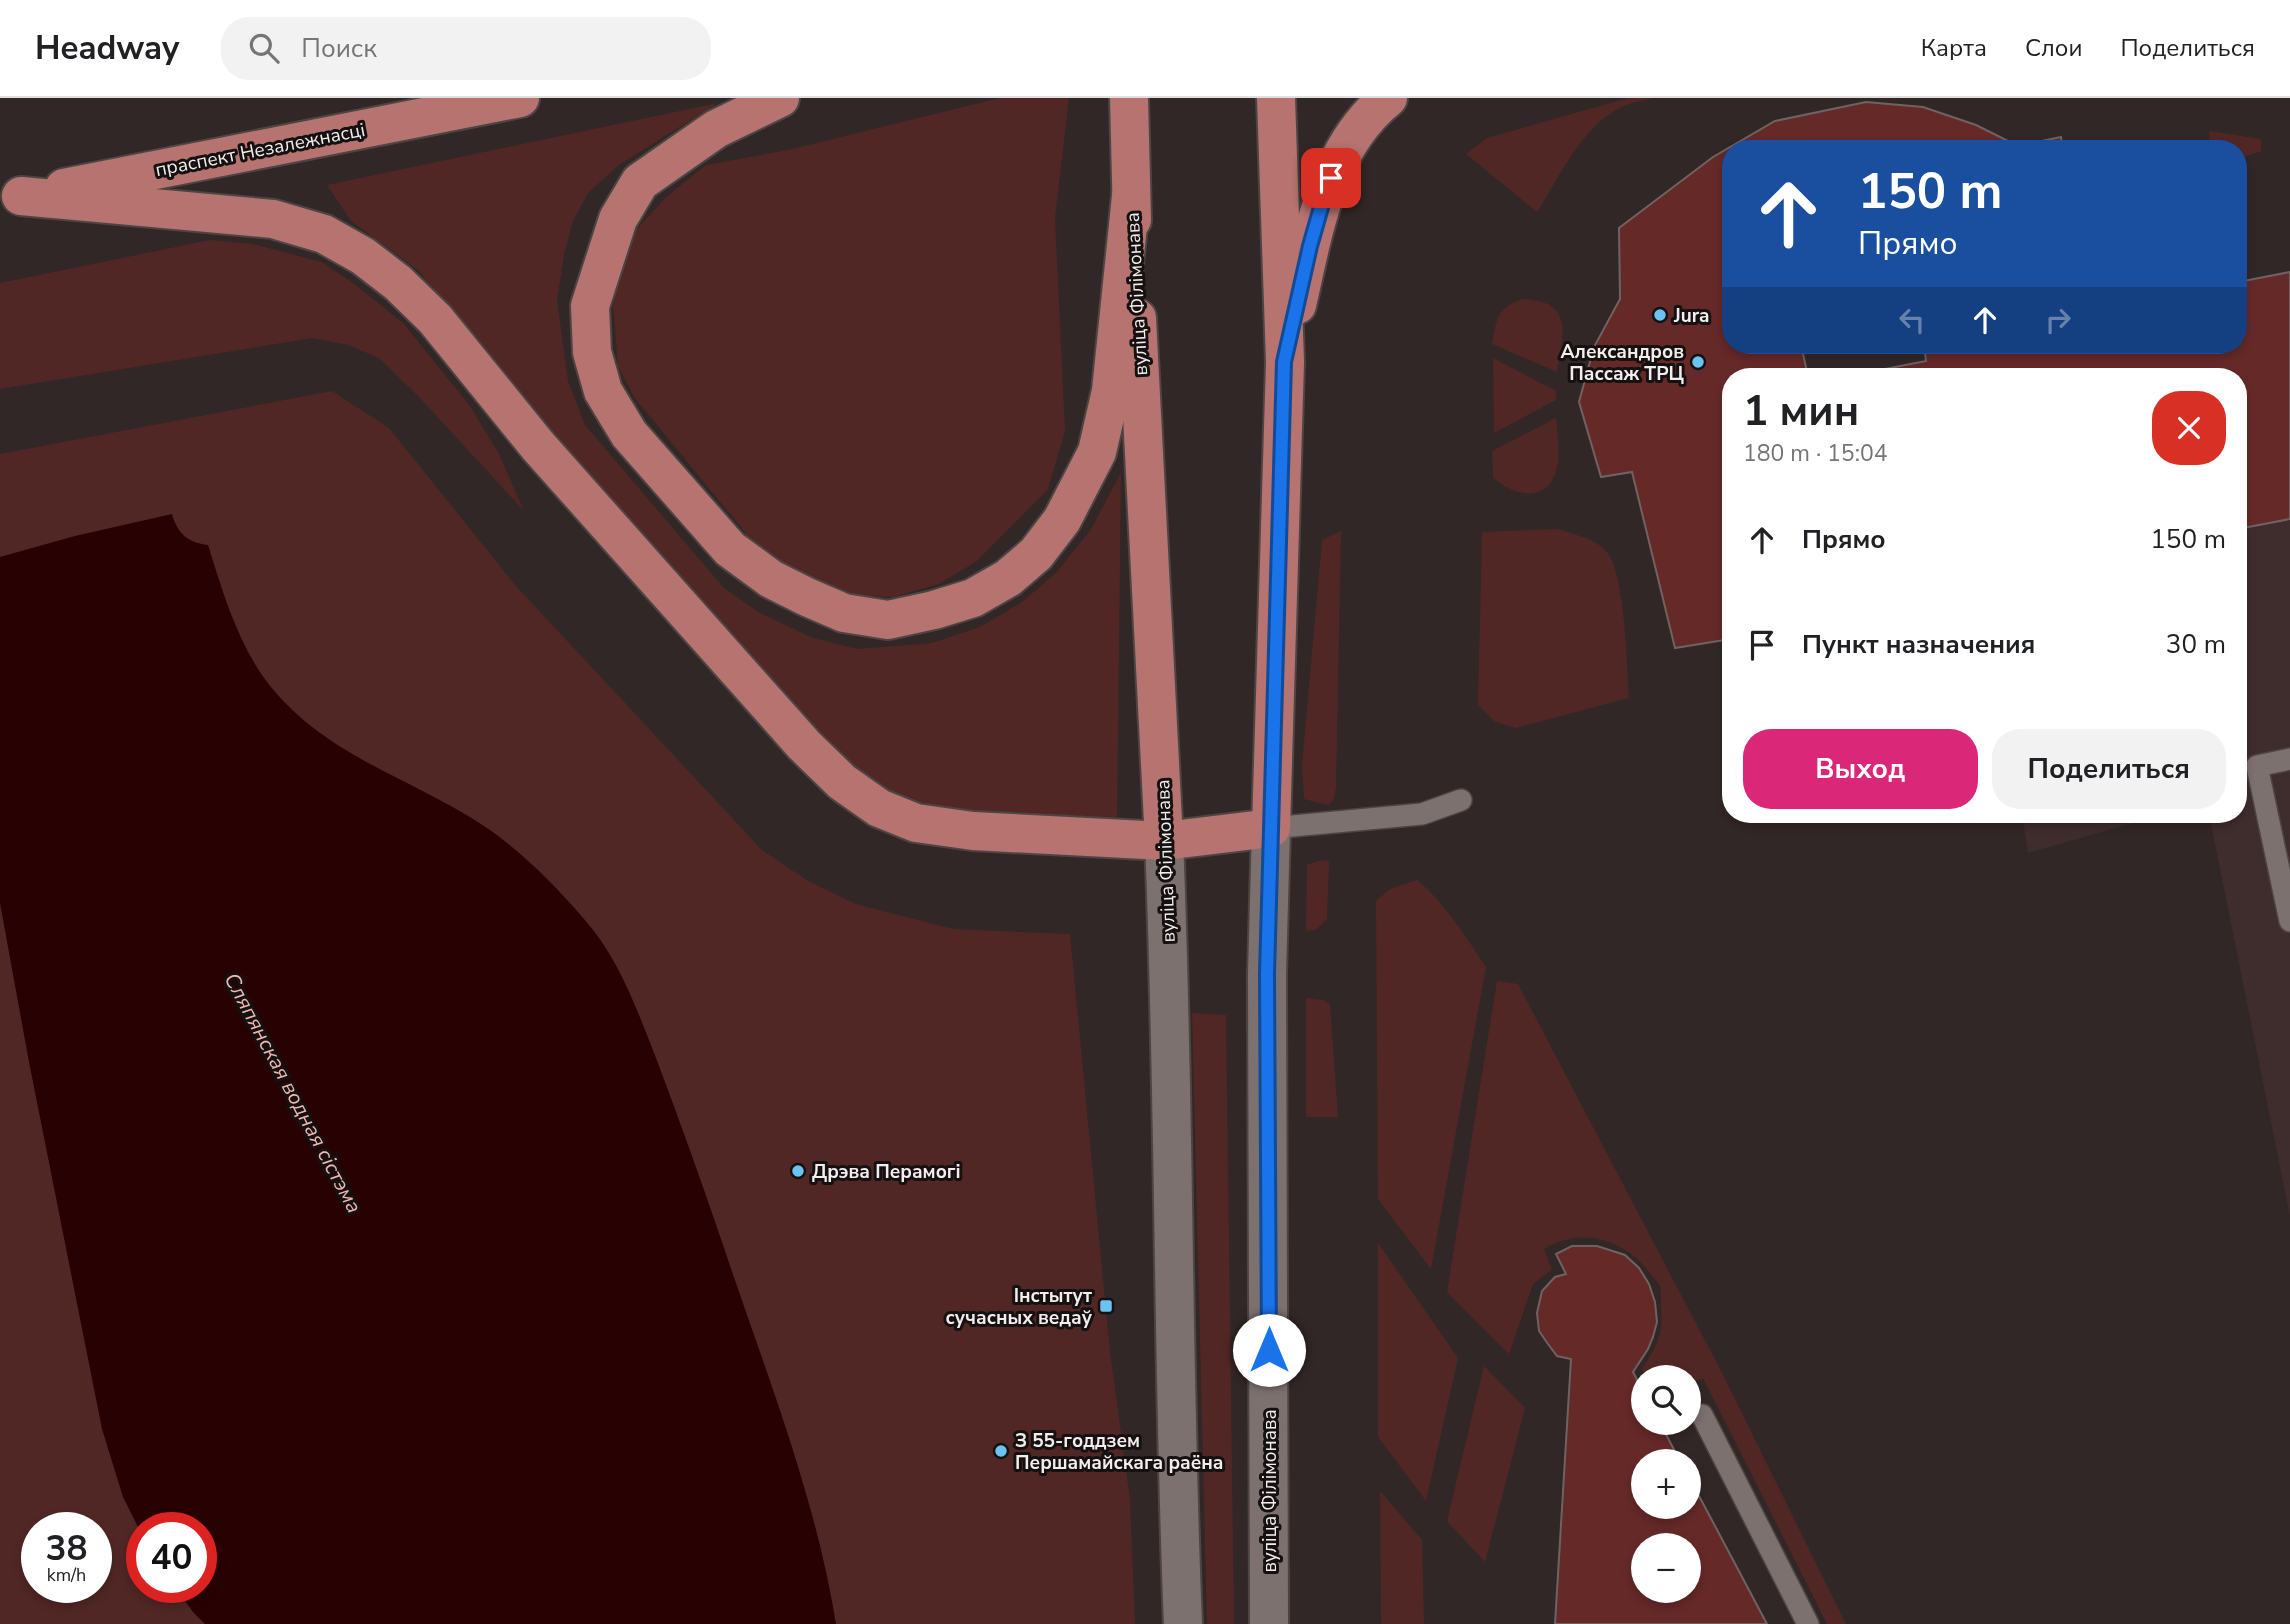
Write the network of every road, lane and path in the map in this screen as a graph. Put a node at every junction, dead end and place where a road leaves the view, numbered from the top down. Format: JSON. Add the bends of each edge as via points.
{"nodes":[{"id":1,"x":520,"y":98,"type":"edge"},
{"id":2,"x":780,"y":98,"type":"edge"},
{"id":3,"x":1129,"y":98,"type":"edge"},
{"id":4,"x":1276,"y":98,"type":"edge"},
{"id":5,"x":1388,"y":98,"type":"edge"},
{"id":6,"x":1131,"y":196,"type":"junction"},
{"id":7,"x":10,"y":198,"type":"edge"},
{"id":8,"x":1284,"y":362,"type":"junction"},
{"id":9,"x":2290,"y":759,"type":"edge"},
{"id":10,"x":1461,"y":800,"type":"dead end"},
{"id":11,"x":1271,"y":828,"type":"junction"},
{"id":12,"x":1164,"y":841,"type":"junction"},
{"id":13,"x":2290,"y":921,"type":"edge"},
{"id":14,"x":1702,"y":1415,"type":"dead end"},
{"id":15,"x":1184,"y":1624,"type":"edge"},
{"id":16,"x":1269,"y":1624,"type":"edge"},
{"id":17,"x":1808,"y":1624,"type":"edge"}],
"edges":[{"from":1,"to":7,"type":"main road","name":"праспект Незалежнасці"},
{"from":2,"to":6,"type":"main road","via":[[716,129],[640,182],[618,219],[590,306],[592,352],[603,391],[629,434],[730,549],[771,579],[844,613],[888,620],[973,598],[1008,578],[1036,554],[1062,520],[1097,452],[1111,391]]},
{"from":3,"to":6,"type":"main road","name":"вуліца Філімонава"},
{"from":4,"to":8,"type":"main road","name":"вуліца Філімонава"},
{"from":5,"to":8,"type":"main road","via":[[1373,110],[1338,159],[1324,197]]},
{"from":6,"to":12,"type":"main road","name":"вуліца Філімонава"},
{"from":7,"to":12,"type":"main road","via":[[273,219],[324,234],[363,256],[435,319],[538,446],[842,782],[879,808],[916,823],[972,831]]},
{"from":8,"to":11,"type":"main road","name":"вуліца Філімонава"},
{"from":9,"to":13,"type":"lane","via":[[2257,766]]},
{"from":10,"to":11,"type":"lane","via":[[1422,814]]},
{"from":11,"to":12,"type":"main road"},
{"from":11,"to":16,"type":"street","name":"вуліца Філімонава","via":[[1267,974]]},
{"from":12,"to":15,"type":"street","name":"вуліца Філімонава"},
{"from":14,"to":17,"type":"lane"}]}
